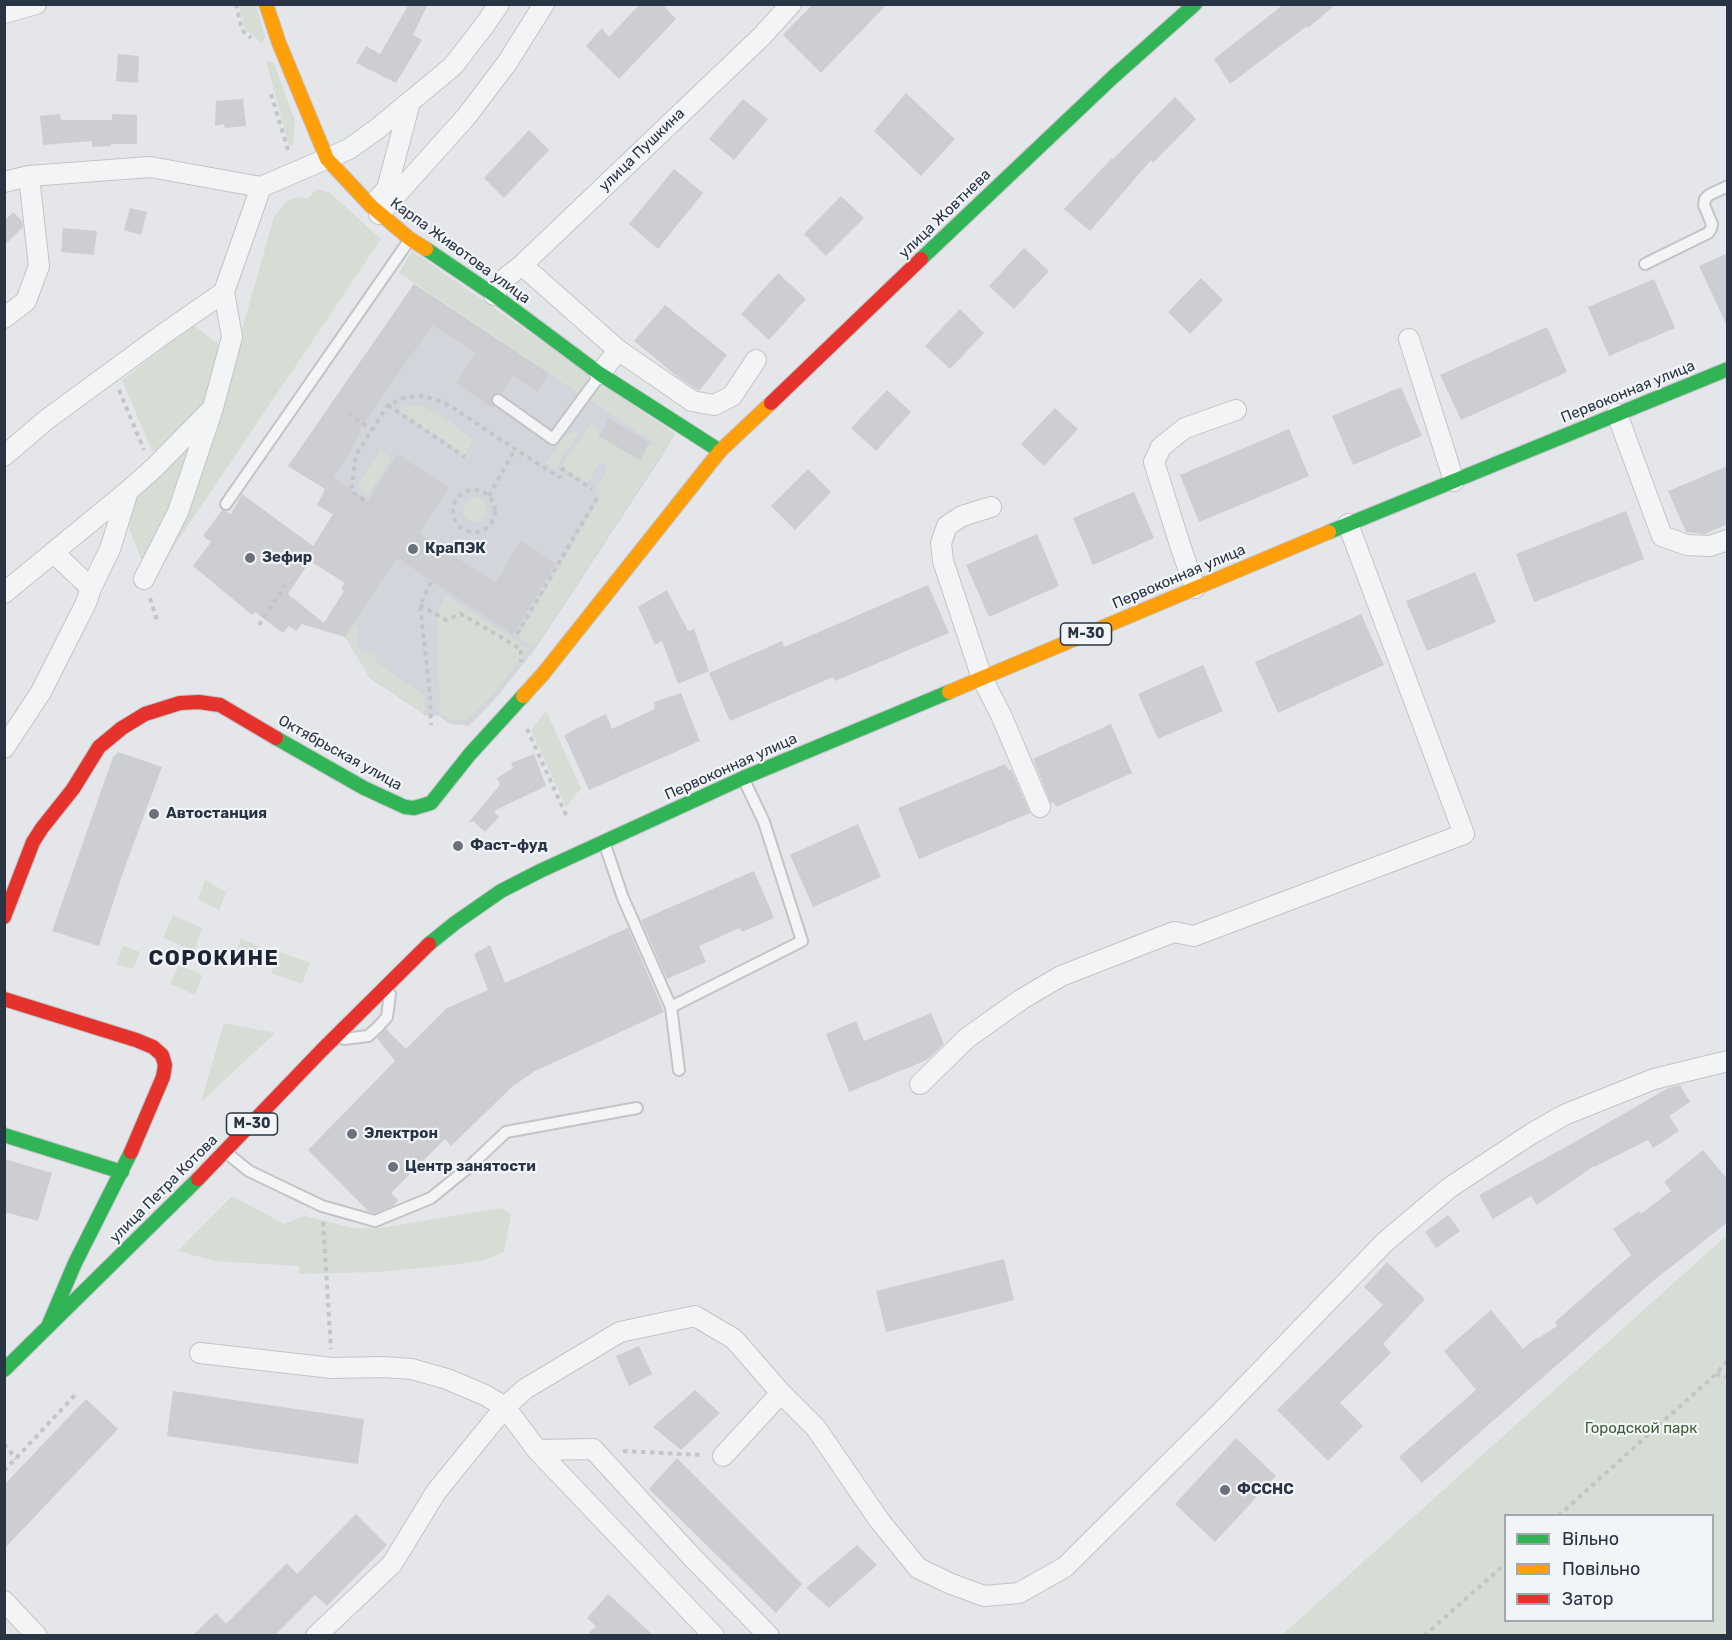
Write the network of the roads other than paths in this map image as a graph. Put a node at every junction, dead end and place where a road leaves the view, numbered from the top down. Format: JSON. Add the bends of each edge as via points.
{"nodes":[{"id":1,"x":36,"y":4,"type":"edge"},
{"id":2,"x":266,"y":4,"type":"edge"},
{"id":3,"x":499,"y":4,"type":"edge"},
{"id":4,"x":544,"y":4,"type":"edge"},
{"id":5,"x":791,"y":4,"type":"edge"},
{"id":6,"x":1195,"y":4,"type":"edge"},
{"id":7,"x":4,"y":13,"type":"edge"},
{"id":8,"x":410,"y":102,"type":"junction"},
{"id":9,"x":327,"y":159,"type":"junction"},
{"id":10,"x":29,"y":176,"type":"junction"},
{"id":11,"x":4,"y":182,"type":"edge"},
{"id":12,"x":1728,"y":186,"type":"edge"},
{"id":13,"x":261,"y":188,"type":"junction"},
{"id":14,"x":375,"y":210,"type":"junction"},
{"id":15,"x":410,"y":239,"type":"junction"},
{"id":16,"x":1645,"y":264,"type":"dead end"},
{"id":17,"x":522,"y":265,"type":"junction"},
{"id":18,"x":224,"y":292,"type":"junction"},
{"id":19,"x":494,"y":295,"type":"junction"},
{"id":20,"x":4,"y":318,"type":"edge"},
{"id":21,"x":1409,"y":339,"type":"dead end"},
{"id":22,"x":618,"y":350,"type":"junction"},
{"id":23,"x":756,"y":360,"type":"dead end"},
{"id":24,"x":1728,"y":369,"type":"edge"},
{"id":25,"x":600,"y":374,"type":"junction"},
{"id":26,"x":498,"y":400,"type":"dead end"},
{"id":27,"x":213,"y":408,"type":"junction"},
{"id":28,"x":1236,"y":410,"type":"dead end"},
{"id":29,"x":1617,"y":414,"type":"junction"},
{"id":30,"x":720,"y":451,"type":"junction"},
{"id":31,"x":4,"y":456,"type":"edge"},
{"id":32,"x":1454,"y":481,"type":"junction"},
{"id":33,"x":128,"y":491,"type":"junction"},
{"id":34,"x":226,"y":504,"type":"dead end"},
{"id":35,"x":991,"y":507,"type":"dead end"},
{"id":36,"x":1348,"y":524,"type":"junction"},
{"id":37,"x":1728,"y":540,"type":"edge"},
{"id":38,"x":54,"y":553,"type":"junction"},
{"id":39,"x":144,"y":579,"type":"dead end"},
{"id":40,"x":91,"y":588,"type":"junction"},
{"id":41,"x":1195,"y":588,"type":"junction"},
{"id":42,"x":4,"y":593,"type":"edge"},
{"id":43,"x":982,"y":678,"type":"junction"},
{"id":44,"x":4,"y":748,"type":"edge"},
{"id":45,"x":744,"y":778,"type":"junction"},
{"id":46,"x":1040,"y":807,"type":"dead end"},
{"id":47,"x":603,"y":842,"type":"junction"},
{"id":48,"x":4,"y":917,"type":"edge"},
{"id":49,"x":455,"y":923,"type":"joint"},
{"id":50,"x":392,"y":979,"type":"junction"},
{"id":51,"x":4,"y":999,"type":"edge"},
{"id":52,"x":671,"y":1007,"type":"junction"},
{"id":53,"x":332,"y":1041,"type":"junction"},
{"id":54,"x":1728,"y":1061,"type":"edge"},
{"id":55,"x":679,"y":1070,"type":"dead end"},
{"id":56,"x":920,"y":1084,"type":"dead end"},
{"id":57,"x":638,"y":1108,"type":"dead end"},
{"id":58,"x":4,"y":1135,"type":"edge"},
{"id":59,"x":226,"y":1152,"type":"junction"},
{"id":60,"x":122,"y":1172,"type":"junction"},
{"id":61,"x":49,"y":1326,"type":"junction"},
{"id":62,"x":200,"y":1353,"type":"dead end"},
{"id":63,"x":4,"y":1370,"type":"edge"},
{"id":64,"x":781,"y":1393,"type":"junction"},
{"id":65,"x":505,"y":1407,"type":"junction"},
{"id":66,"x":537,"y":1450,"type":"junction"},
{"id":67,"x":723,"y":1456,"type":"road end"},
{"id":68,"x":4,"y":1601,"type":"edge"},
{"id":69,"x":37,"y":1635,"type":"edge"},
{"id":70,"x":316,"y":1635,"type":"edge"},
{"id":71,"x":714,"y":1635,"type":"edge"},
{"id":72,"x":769,"y":1635,"type":"edge"}],
"edges":[{"from":1,"to":7,"type":"street"},
{"from":2,"to":9,"type":"main road","name":"Карпа Животова улица"},
{"from":3,"to":8,"type":"street","via":[[453,66]]},
{"from":4,"to":14,"type":"street","via":[[507,63],[466,117]]},
{"from":5,"to":17,"type":"street","name":"улица Пушкина"},
{"from":6,"to":30,"type":"main road","name":"улица Жовтнева","via":[[1113,77]]},
{"from":8,"to":9,"type":"street","via":[[377,129]]},
{"from":8,"to":14,"type":"street","via":[[387,189]]},
{"from":9,"to":13,"type":"street"},
{"from":9,"to":14,"type":"main road","name":"Карпа Животова улица"},
{"from":10,"to":11,"type":"street"},
{"from":10,"to":13,"type":"street","via":[[150,167]]},
{"from":10,"to":20,"type":"street","via":[[39,266],[26,301]]},
{"from":12,"to":16,"type":"lane","via":[[1705,199],[1712,224],[1708,232]]},
{"from":13,"to":18,"type":"street"},
{"from":14,"to":15,"type":"main road","name":"Карпа Животова улица"},
{"from":15,"to":19,"type":"main road","name":"Карпа Животова улица"},
{"from":15,"to":34,"type":"lane"},
{"from":17,"to":19,"type":"street","name":"улица Пушкина","via":[[503,280]]},
{"from":17,"to":22,"type":"street"},
{"from":18,"to":27,"type":"street","via":[[232,337]]},
{"from":18,"to":31,"type":"street","via":[[46,420]]},
{"from":19,"to":25,"type":"main road","name":"Карпа Животова улица"},
{"from":21,"to":32,"type":"street"},
{"from":22,"to":23,"type":"street","via":[[692,401],[714,405],[732,396]]},
{"from":22,"to":25,"type":"street"},
{"from":24,"to":29,"type":"main road","name":"Первоконная улица","number":"М-30"},
{"from":25,"to":26,"type":"lane","via":[[553,439]]},
{"from":25,"to":30,"type":"main road","name":"Карпа Животова улица"},
{"from":27,"to":33,"type":"street"},
{"from":27,"to":39,"type":"street","via":[[178,512]]},
{"from":28,"to":41,"type":"street","via":[[1185,428],[1161,447],[1154,462]]},
{"from":29,"to":32,"type":"main road","name":"Первоконная улица","number":"М-30"},
{"from":29,"to":37,"type":"street","via":[[1662,536],[1687,545],[1710,546]]},
{"from":30,"to":48,"type":"main road","name":"Октябрьская улица","via":[[534,683],[430,803],[405,807],[364,788],[220,705],[180,703],[145,714],[99,747],[33,842]]},
{"from":32,"to":36,"type":"main road","name":"Первоконная улица","number":"М-30"},
{"from":33,"to":38,"type":"street"},
{"from":33,"to":40,"type":"street","via":[[110,549]]},
{"from":35,"to":43,"type":"street","via":[[962,516],[947,526],[941,543],[943,561]]},
{"from":36,"to":41,"type":"main road","name":"Первоконная улица","number":"М-30"},
{"from":36,"to":56,"type":"street","via":[[1464,834],[1194,936],[1174,932],[1061,976],[967,1038]]},
{"from":38,"to":40,"type":"street"},
{"from":38,"to":42,"type":"street"},
{"from":40,"to":44,"type":"street","via":[[41,692]]},
{"from":41,"to":43,"type":"main road","name":"Первоконная улица","number":"М-30"},
{"from":43,"to":45,"type":"main road","name":"Первоконная улица","number":"М-30"},
{"from":43,"to":46,"type":"street"},
{"from":45,"to":47,"type":"main road","name":"Первоконная улица","number":"М-30"},
{"from":45,"to":52,"type":"lane","via":[[764,822],[802,941]]},
{"from":47,"to":49,"type":"main road","name":"Первоконная улица","number":"М-30","via":[[501,891]]},
{"from":47,"to":52,"type":"lane"},
{"from":49,"to":50,"type":"main road","name":"улица Петра Котова","number":"М-30"},
{"from":50,"to":53,"type":"main road","name":"улица Петра Котова","number":"М-30"},
{"from":50,"to":53,"type":"lane","via":[[387,1017],[378,1027],[368,1036]]},
{"from":51,"to":60,"type":"main road","via":[[153,1047],[162,1055],[164,1077]]},
{"from":52,"to":55,"type":"lane"},
{"from":53,"to":59,"type":"main road","name":"улица Петра Котова","number":"М-30"},
{"from":54,"to":64,"type":"street","via":[[1654,1079],[1564,1115],[1449,1188],[1385,1242],[1065,1567],[1019,1593],[984,1596],[918,1568],[879,1520],[816,1428]]},
{"from":57,"to":59,"type":"lane","via":[[506,1132],[431,1198],[375,1221],[322,1206],[249,1171]]},
{"from":58,"to":60,"type":"main road"},
{"from":59,"to":61,"type":"main road","name":"улица Петра Котова","number":"М-30"},
{"from":60,"to":61,"type":"main road","via":[[75,1263]]},
{"from":61,"to":63,"type":"main road","number":"М-30"},
{"from":62,"to":65,"type":"street","via":[[332,1368],[412,1369],[447,1379]]},
{"from":64,"to":65,"type":"street","via":[[734,1339],[694,1316],[620,1332],[525,1389]]},
{"from":64,"to":67,"type":"street"},
{"from":65,"to":66,"type":"street"},
{"from":65,"to":70,"type":"street","via":[[436,1492],[392,1564]]},
{"from":66,"to":71,"type":"street"},
{"from":66,"to":72,"type":"street","via":[[592,1449]]},
{"from":68,"to":69,"type":"street"}]}
